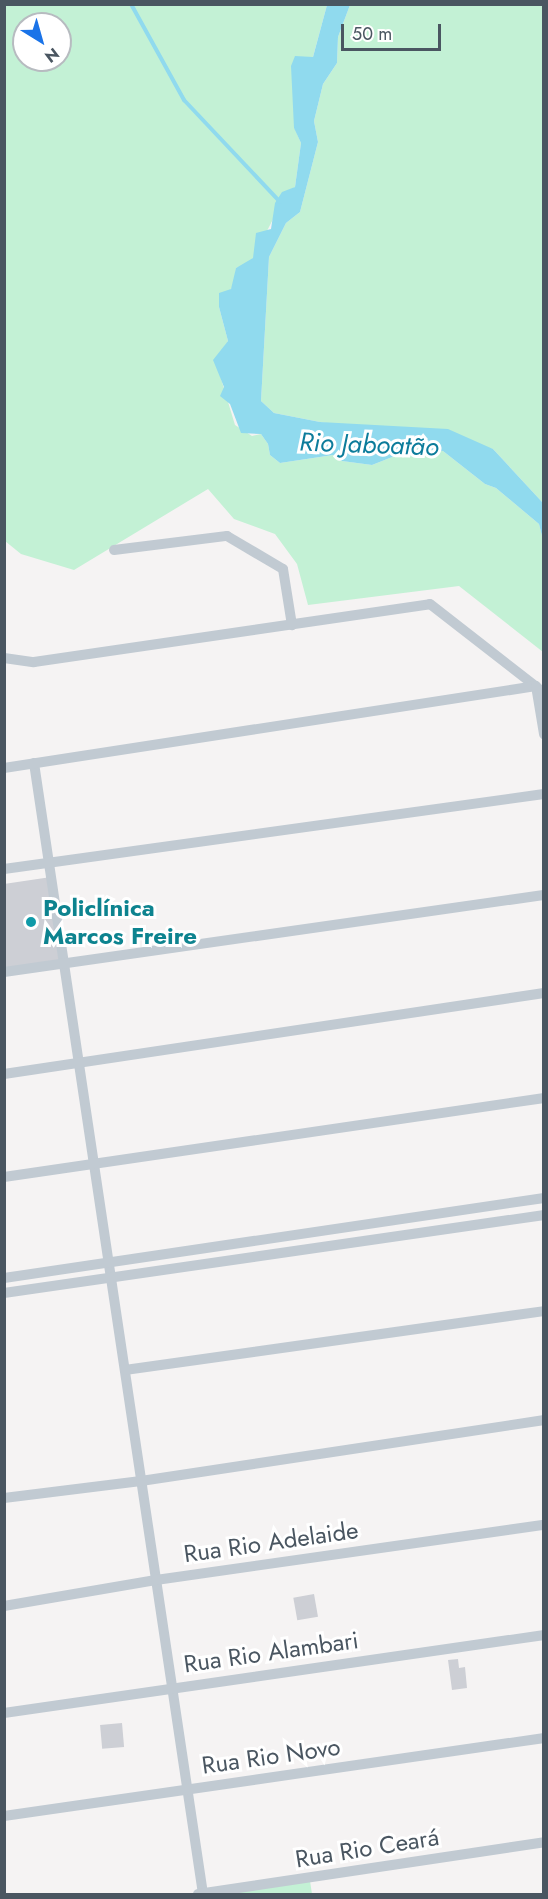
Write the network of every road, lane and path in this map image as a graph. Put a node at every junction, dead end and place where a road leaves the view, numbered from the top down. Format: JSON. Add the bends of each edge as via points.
{"nodes":[{"id":1,"x":114,"y":550,"type":"dead end"},
{"id":2,"x":292,"y":625,"type":"junction"},
{"id":3,"x":4,"y":658,"type":"edge"},
{"id":4,"x":540,"y":689,"type":"edge"},
{"id":5,"x":543,"y":734,"type":"edge"},
{"id":6,"x":34,"y":763,"type":"junction"},
{"id":7,"x":4,"y":768,"type":"edge"},
{"id":8,"x":543,"y":794,"type":"edge"},
{"id":9,"x":49,"y":862,"type":"junction"},
{"id":10,"x":4,"y":869,"type":"edge"},
{"id":11,"x":543,"y":895,"type":"edge"},
{"id":12,"x":64,"y":963,"type":"junction"},
{"id":13,"x":4,"y":972,"type":"edge"},
{"id":14,"x":543,"y":993,"type":"edge"},
{"id":15,"x":79,"y":1063,"type":"junction"},
{"id":16,"x":4,"y":1074,"type":"edge"},
{"id":17,"x":543,"y":1098,"type":"edge"},
{"id":18,"x":94,"y":1162,"type":"junction"},
{"id":19,"x":4,"y":1177,"type":"edge"},
{"id":20,"x":543,"y":1198,"type":"edge"},
{"id":21,"x":543,"y":1215,"type":"edge"},
{"id":22,"x":109,"y":1263,"type":"junction"},
{"id":23,"x":4,"y":1278,"type":"edge"},
{"id":24,"x":111,"y":1279,"type":"junction"},
{"id":25,"x":4,"y":1293,"type":"edge"},
{"id":26,"x":543,"y":1311,"type":"edge"},
{"id":27,"x":125,"y":1370,"type":"junction"},
{"id":28,"x":543,"y":1420,"type":"edge"},
{"id":29,"x":141,"y":1481,"type":"junction"},
{"id":30,"x":4,"y":1497,"type":"edge"},
{"id":31,"x":543,"y":1525,"type":"edge"},
{"id":32,"x":156,"y":1580,"type":"junction"},
{"id":33,"x":4,"y":1606,"type":"edge"},
{"id":34,"x":543,"y":1635,"type":"edge"},
{"id":35,"x":172,"y":1688,"type":"junction"},
{"id":36,"x":4,"y":1713,"type":"edge"},
{"id":37,"x":543,"y":1738,"type":"edge"},
{"id":38,"x":187,"y":1789,"type":"junction"},
{"id":39,"x":4,"y":1816,"type":"edge"},
{"id":40,"x":543,"y":1842,"type":"edge"},
{"id":41,"x":198,"y":1894,"type":"edge"},
{"id":42,"x":203,"y":1894,"type":"edge"}],
"edges":[{"from":1,"to":2,"type":"street","via":[[227,536],[283,569]]},
{"from":2,"to":3,"type":"street","via":[[34,662]]},
{"from":2,"to":4,"type":"street","via":[[430,604]]},
{"from":4,"to":5,"type":"street"},
{"from":4,"to":6,"type":"street"},
{"from":6,"to":7,"type":"street"},
{"from":6,"to":9,"type":"street"},
{"from":8,"to":9,"type":"street"},
{"from":9,"to":10,"type":"street"},
{"from":9,"to":12,"type":"street"},
{"from":11,"to":12,"type":"street"},
{"from":12,"to":13,"type":"street"},
{"from":12,"to":15,"type":"street"},
{"from":14,"to":15,"type":"street"},
{"from":15,"to":16,"type":"street"},
{"from":15,"to":18,"type":"street"},
{"from":17,"to":18,"type":"street"},
{"from":18,"to":19,"type":"street"},
{"from":18,"to":22,"type":"street"},
{"from":20,"to":22,"type":"street"},
{"from":21,"to":24,"type":"street"},
{"from":22,"to":23,"type":"street"},
{"from":22,"to":24,"type":"street"},
{"from":24,"to":25,"type":"street"},
{"from":24,"to":27,"type":"street"},
{"from":26,"to":27,"type":"street"},
{"from":27,"to":29,"type":"street"},
{"from":28,"to":29,"type":"street"},
{"from":29,"to":30,"type":"street"},
{"from":29,"to":32,"type":"street"},
{"from":31,"to":32,"type":"street","name":"Rua Rio Adelaide"},
{"from":32,"to":33,"type":"street","name":"Rua Rio Adelaide"},
{"from":32,"to":35,"type":"street"},
{"from":34,"to":35,"type":"street","name":"Rua Rio Alambari"},
{"from":35,"to":36,"type":"street","name":"Rua Rio Alambari"},
{"from":35,"to":38,"type":"street"},
{"from":37,"to":38,"type":"street","name":"Rua Rio Novo"},
{"from":38,"to":39,"type":"street","name":"Rua Rio Novo"},
{"from":38,"to":42,"type":"street"},
{"from":40,"to":42,"type":"street","name":"Rua Rio Ceará"},
{"from":41,"to":42,"type":"street","name":"Rua Rio Ceará"}]}
